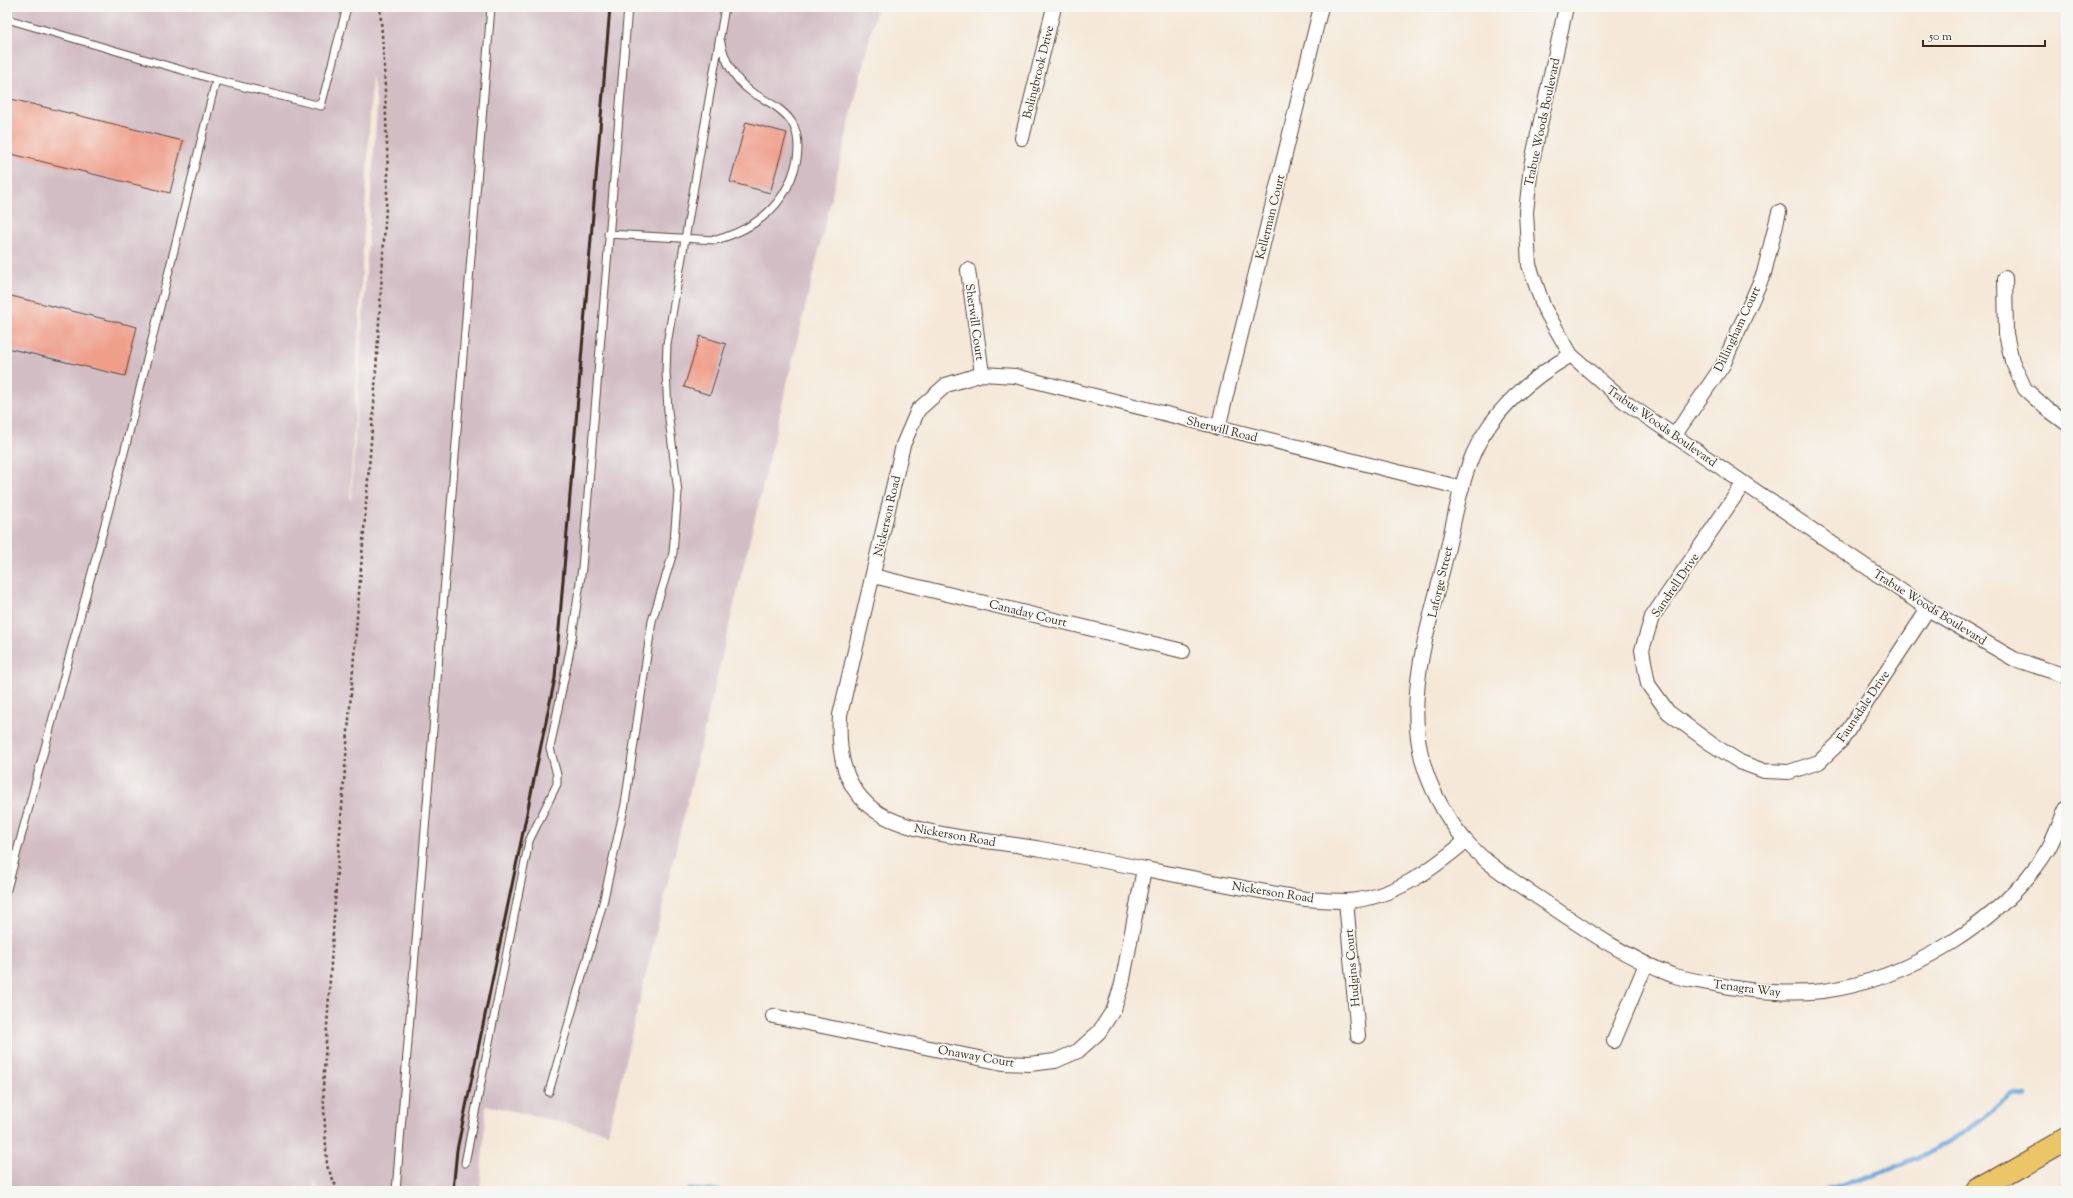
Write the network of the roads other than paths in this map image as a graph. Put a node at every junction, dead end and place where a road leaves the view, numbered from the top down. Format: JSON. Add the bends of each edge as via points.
{"nodes":[{"id":1,"x":347,"y":7,"type":"edge"},
{"id":2,"x":491,"y":7,"type":"edge"},
{"id":3,"x":628,"y":7,"type":"edge"},
{"id":4,"x":725,"y":7,"type":"edge"},
{"id":5,"x":1054,"y":7,"type":"edge"},
{"id":6,"x":1321,"y":7,"type":"edge"},
{"id":7,"x":1566,"y":7,"type":"edge"},
{"id":8,"x":7,"y":19,"type":"edge"},
{"id":9,"x":719,"y":34,"type":"junction"},
{"id":10,"x":216,"y":80,"type":"junction"},
{"id":11,"x":1022,"y":138,"type":"dead end"},
{"id":12,"x":1779,"y":212,"type":"dead end"},
{"id":13,"x":608,"y":234,"type":"junction"},
{"id":14,"x":686,"y":238,"type":"junction"},
{"id":15,"x":968,"y":270,"type":"dead end"},
{"id":16,"x":2005,"y":278,"type":"dead end"},
{"id":17,"x":1571,"y":354,"type":"junction"},
{"id":18,"x":982,"y":374,"type":"junction"},
{"id":19,"x":2066,"y":423,"type":"edge"},
{"id":20,"x":1218,"y":428,"type":"junction"},
{"id":21,"x":1674,"y":436,"type":"junction"},
{"id":22,"x":1744,"y":483,"type":"junction"},
{"id":23,"x":1462,"y":488,"type":"junction"},
{"id":24,"x":873,"y":576,"type":"junction"},
{"id":25,"x":1928,"y":609,"type":"junction"},
{"id":26,"x":1184,"y":651,"type":"dead end"},
{"id":27,"x":2066,"y":676,"type":"edge"},
{"id":28,"x":1710,"y":743,"type":"joint"},
{"id":29,"x":2066,"y":809,"type":"edge"},
{"id":30,"x":1466,"y":842,"type":"junction"},
{"id":31,"x":1144,"y":869,"type":"junction"},
{"id":32,"x":7,"y":889,"type":"edge"},
{"id":33,"x":1346,"y":901,"type":"junction"},
{"id":34,"x":1646,"y":964,"type":"junction"},
{"id":35,"x":773,"y":1016,"type":"dead end"},
{"id":36,"x":1358,"y":1036,"type":"dead end"},
{"id":37,"x":1614,"y":1041,"type":"dead end"},
{"id":38,"x":549,"y":1092,"type":"dead end"},
{"id":39,"x":2066,"y":1138,"type":"edge"},
{"id":40,"x":465,"y":1164,"type":"dead end"},
{"id":41,"x":396,"y":1191,"type":"edge"},
{"id":42,"x":1977,"y":1191,"type":"edge"}],
"edges":[{"from":1,"to":10,"type":"lane","via":[[321,106]]},
{"from":2,"to":41,"type":"lane"},
{"from":3,"to":13,"type":"lane"},
{"from":4,"to":9,"type":"lane"},
{"from":5,"to":11,"type":"street","name":"Bolingbrook Drive"},
{"from":6,"to":20,"type":"street","name":"Kellerman Court"},
{"from":7,"to":17,"type":"street","name":"Trabue Woods Boulevard","via":[[1531,166],[1526,212],[1529,265],[1544,308]]},
{"from":8,"to":10,"type":"lane"},
{"from":9,"to":14,"type":"lane"},
{"from":9,"to":14,"type":"lane","via":[[724,58],[734,75],[749,90],[784,113],[792,122],[799,140],[798,153],[788,187],[770,212],[757,222],[716,240]]},
{"from":10,"to":32,"type":"lane","via":[[124,453]]},
{"from":12,"to":21,"type":"street","name":"Dillingham Court","via":[[1764,273],[1722,365]]},
{"from":13,"to":14,"type":"lane"},
{"from":13,"to":40,"type":"lane","via":[[582,568],[571,645],[550,748],[557,784],[529,841]]},
{"from":14,"to":38,"type":"lane","via":[[667,344],[668,411],[678,492],[673,553],[652,622],[625,804],[603,903]]},
{"from":15,"to":18,"type":"street","name":"Sherwill Court"},
{"from":16,"to":19,"type":"street","via":[[2006,334],[2012,361],[2025,389]]},
{"from":17,"to":21,"type":"street","name":"Trabue Woods Boulevard","via":[[1625,402]]},
{"from":17,"to":23,"type":"street","name":"Laforge Street","via":[[1543,370],[1503,407],[1488,427],[1474,453]]},
{"from":18,"to":20,"type":"street","name":"Sherwill Road","via":[[1015,376]]},
{"from":18,"to":24,"type":"street","name":"Nickerson Road","via":[[946,386],[918,410],[903,445]]},
{"from":20,"to":23,"type":"street","name":"Sherwill Road"},
{"from":21,"to":22,"type":"street","name":"Trabue Woods Boulevard"},
{"from":22,"to":25,"type":"street","name":"Trabue Woods Boulevard"},
{"from":22,"to":28,"type":"street","name":"Sandrell Drive","via":[[1652,617],[1642,650],[1648,684],[1668,712]]},
{"from":23,"to":30,"type":"street","name":"Laforge Street","via":[[1423,652],[1417,691],[1416,724],[1420,752],[1430,780],[1446,813]]},
{"from":24,"to":26,"type":"street","name":"Canaday Court"},
{"from":24,"to":31,"type":"street","name":"Nickerson Road","via":[[840,715],[839,740],[842,765],[852,786],[869,806],[889,819],[914,829]]},
{"from":25,"to":27,"type":"street","name":"Trabue Woods Boulevard","via":[[2014,659]]},
{"from":25,"to":28,"type":"street","name":"Faunsdale Drive","via":[[1841,741],[1818,762],[1789,772],[1764,771],[1740,762]]},
{"from":29,"to":34,"type":"street","name":"Tenagra Way","via":[[2048,849],[2019,886],[1987,917],[1948,945],[1907,967],[1868,981],[1824,991],[1775,993],[1675,976]]},
{"from":30,"to":33,"type":"street","name":"Nickerson Road","via":[[1406,885],[1376,896]]},
{"from":30,"to":34,"type":"street","name":"Tenagra Way","via":[[1509,878]]},
{"from":31,"to":33,"type":"street","name":"Nickerson Road","via":[[1306,899]]},
{"from":31,"to":35,"type":"street","name":"Onaway Court","via":[[1122,984],[1114,1009],[1094,1037],[1078,1051],[1055,1061],[1003,1063]]},
{"from":33,"to":36,"type":"street","name":"Hudgins Court"},
{"from":34,"to":37,"type":"street"},
{"from":39,"to":42,"type":"highway"}]}
